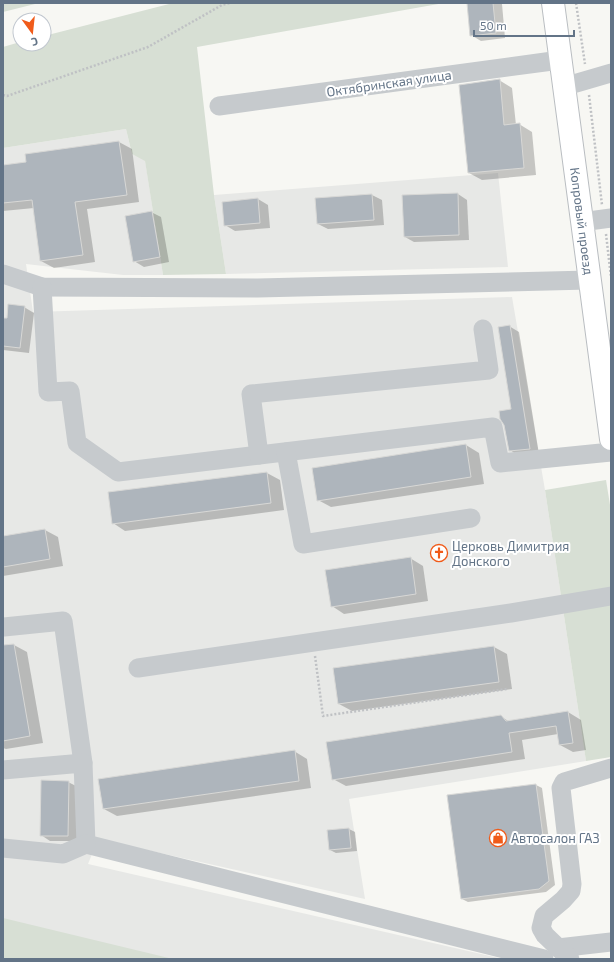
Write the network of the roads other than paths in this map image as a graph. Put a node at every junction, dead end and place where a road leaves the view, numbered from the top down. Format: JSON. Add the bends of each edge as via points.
{"nodes":[{"id":1,"x":553,"y":3,"type":"edge"},
{"id":2,"x":560,"y":60,"type":"junction"},
{"id":3,"x":611,"y":73,"type":"edge"},
{"id":4,"x":563,"y":88,"type":"junction"},
{"id":5,"x":219,"y":106,"type":"dead end"},
{"id":6,"x":607,"y":218,"type":"edge"},
{"id":7,"x":581,"y":222,"type":"junction"},
{"id":8,"x":3,"y":274,"type":"edge"},
{"id":9,"x":589,"y":280,"type":"junction"},
{"id":10,"x":42,"y":286,"type":"junction"},
{"id":11,"x":483,"y":329,"type":"dead end"},
{"id":12,"x":605,"y":349,"type":"edge"},
{"id":13,"x":611,"y":439,"type":"edge"},
{"id":14,"x":286,"y":452,"type":"junction"},
{"id":15,"x":611,"y":452,"type":"edge"},
{"id":16,"x":259,"y":455,"type":"junction"},
{"id":17,"x":471,"y":518,"type":"dead end"},
{"id":18,"x":611,"y":596,"type":"edge"},
{"id":19,"x":4,"y":628,"type":"edge"},
{"id":20,"x":138,"y":668,"type":"dead end"},
{"id":21,"x":83,"y":763,"type":"junction"},
{"id":22,"x":3,"y":770,"type":"edge"},
{"id":23,"x":611,"y":771,"type":"edge"},
{"id":24,"x":86,"y":844,"type":"junction"},
{"id":25,"x":3,"y":848,"type":"edge"},
{"id":26,"x":611,"y":942,"type":"edge"},
{"id":27,"x":558,"y":955,"type":"edge"}],
"edges":[{"from":1,"to":2,"type":"main road","name":"Копровый проезд"},
{"from":2,"to":4,"type":"main road","name":"Копровый проезд"},
{"from":2,"to":5,"type":"street","name":"Октябринская улица"},
{"from":3,"to":4,"type":"street"},
{"from":4,"to":7,"type":"main road","name":"Копровый проезд"},
{"from":6,"to":7,"type":"street"},
{"from":7,"to":9,"type":"main road","name":"Копровый проезд"},
{"from":8,"to":10,"type":"street"},
{"from":9,"to":10,"type":"street","via":[[258,288]]},
{"from":9,"to":12,"type":"main road","name":"Копровый проезд"},
{"from":10,"to":16,"type":"street","via":[[48,392],[70,391],[77,443],[118,472]]},
{"from":11,"to":16,"type":"street","via":[[489,370],[251,394]]},
{"from":12,"to":13,"type":"main road","name":"Копровый проезд"},
{"from":14,"to":15,"type":"street","via":[[494,427],[500,463]]},
{"from":14,"to":16,"type":"street"},
{"from":14,"to":17,"type":"street","via":[[303,544]]},
{"from":18,"to":20,"type":"street"},
{"from":19,"to":21,"type":"street","via":[[63,620]]},
{"from":21,"to":22,"type":"street"},
{"from":21,"to":24,"type":"street"},
{"from":23,"to":27,"type":"street","via":[[564,782],[561,788],[572,884],[571,891],[544,916],[541,928]]},
{"from":24,"to":25,"type":"street","via":[[63,854]]},
{"from":24,"to":27,"type":"street"},
{"from":26,"to":27,"type":"street"}]}
